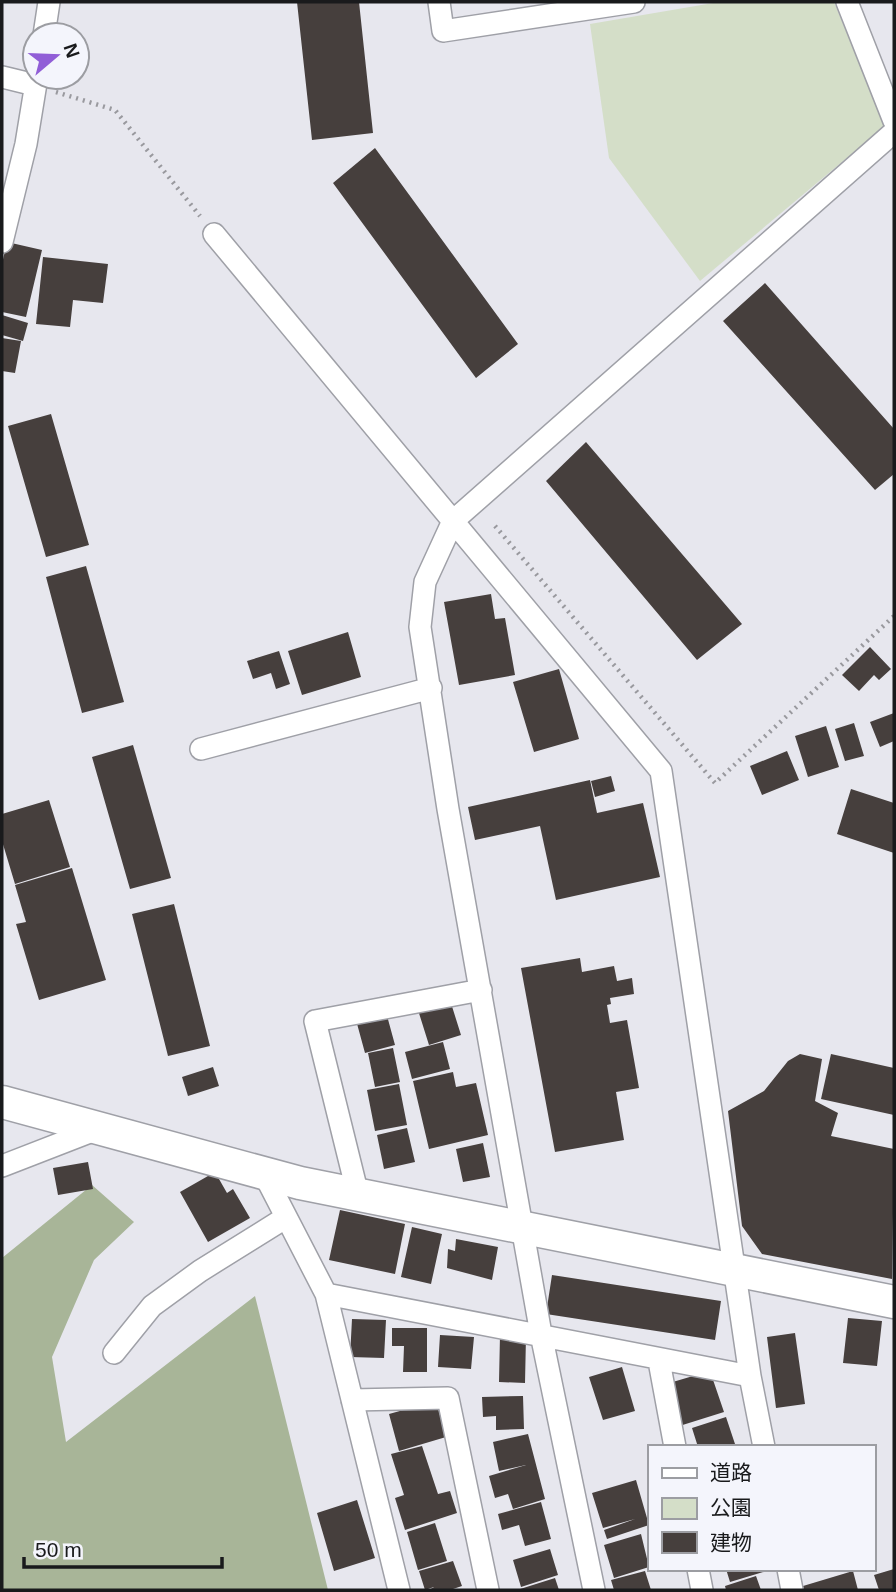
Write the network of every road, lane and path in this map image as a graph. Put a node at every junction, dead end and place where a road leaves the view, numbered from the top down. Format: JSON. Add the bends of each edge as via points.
{"nodes":[{"id":1,"x":48,"y":2,"type":"edge"},
{"id":2,"x":439,"y":2,"type":"edge"},
{"id":3,"x":634,"y":2,"type":"edge"},
{"id":4,"x":847,"y":2,"type":"edge"},
{"id":5,"x":46,"y":21,"type":"edge"},
{"id":6,"x":2,"y":77,"type":"edge"},
{"id":7,"x":21,"y":79,"type":"edge"},
{"id":8,"x":34,"y":91,"type":"edge"},
{"id":9,"x":63,"y":91,"type":"edge"},
{"id":10,"x":894,"y":121,"type":"edge"},
{"id":11,"x":894,"y":132,"type":"edge"},
{"id":12,"x":214,"y":234,"type":"joint"},
{"id":13,"x":2,"y":242,"type":"edge"},
{"id":14,"x":453,"y":521,"type":"junction"},
{"id":15,"x":495,"y":526,"type":"dead end"},
{"id":16,"x":894,"y":616,"type":"edge"},
{"id":17,"x":432,"y":688,"type":"junction"},
{"id":18,"x":201,"y":748,"type":"dead end"},
{"id":19,"x":481,"y":990,"type":"junction"},
{"id":20,"x":2,"y":1102,"type":"edge"},
{"id":21,"x":102,"y":1128,"type":"junction"},
{"id":22,"x":2,"y":1166,"type":"edge"},
{"id":23,"x":264,"y":1174,"type":"junction"},
{"id":24,"x":358,"y":1195,"type":"junction"},
{"id":25,"x":285,"y":1218,"type":"junction"},
{"id":26,"x":524,"y":1229,"type":"junction"},
{"id":27,"x":732,"y":1270,"type":"junction"},
{"id":28,"x":326,"y":1294,"type":"junction"},
{"id":29,"x":894,"y":1303,"type":"edge"},
{"id":30,"x":541,"y":1334,"type":"junction"},
{"id":31,"x":114,"y":1353,"type":"dead end"},
{"id":32,"x":659,"y":1361,"type":"junction"},
{"id":33,"x":750,"y":1376,"type":"junction"},
{"id":34,"x":352,"y":1400,"type":"junction"},
{"id":35,"x":675,"y":1445,"type":"edge"},
{"id":36,"x":764,"y":1445,"type":"edge"},
{"id":37,"x":698,"y":1571,"type":"edge"},
{"id":38,"x":788,"y":1571,"type":"edge"},
{"id":39,"x":399,"y":1590,"type":"edge"},
{"id":40,"x":488,"y":1590,"type":"edge"},
{"id":41,"x":594,"y":1590,"type":"edge"},
{"id":42,"x":702,"y":1590,"type":"edge"},
{"id":43,"x":792,"y":1590,"type":"edge"}],
"edges":[{"from":1,"to":5,"type":"street"},
{"from":2,"to":3,"type":"street","via":[[443,32]]},
{"from":4,"to":10,"type":"street"},
{"from":6,"to":7,"type":"street"},
{"from":8,"to":13,"type":"street"},
{"from":9,"to":12,"type":"path","via":[[115,110]]},
{"from":11,"to":14,"type":"street"},
{"from":12,"to":14,"type":"street"},
{"from":14,"to":17,"type":"street","via":[[425,582],[420,627]]},
{"from":14,"to":27,"type":"street","via":[[661,771]]},
{"from":15,"to":16,"type":"path","via":[[715,783]]},
{"from":17,"to":18,"type":"street"},
{"from":17,"to":19,"type":"street","via":[[448,809]]},
{"from":19,"to":24,"type":"street","via":[[315,1021]]},
{"from":19,"to":26,"type":"street"},
{"from":20,"to":21,"type":"street"},
{"from":21,"to":22,"type":"street"},
{"from":21,"to":23,"type":"street"},
{"from":23,"to":24,"type":"street"},
{"from":23,"to":25,"type":"street"},
{"from":24,"to":26,"type":"street"},
{"from":25,"to":28,"type":"street"},
{"from":25,"to":31,"type":"street","via":[[152,1307]]},
{"from":26,"to":27,"type":"street"},
{"from":26,"to":30,"type":"street"},
{"from":27,"to":29,"type":"street"},
{"from":27,"to":33,"type":"street"},
{"from":28,"to":30,"type":"street"},
{"from":28,"to":34,"type":"street"},
{"from":30,"to":32,"type":"street"},
{"from":30,"to":41,"type":"street"},
{"from":32,"to":33,"type":"street"},
{"from":32,"to":35,"type":"street"},
{"from":33,"to":36,"type":"street"},
{"from":34,"to":39,"type":"street"},
{"from":34,"to":40,"type":"street","via":[[448,1398]]},
{"from":37,"to":42,"type":"street"},
{"from":38,"to":43,"type":"street"}]}
